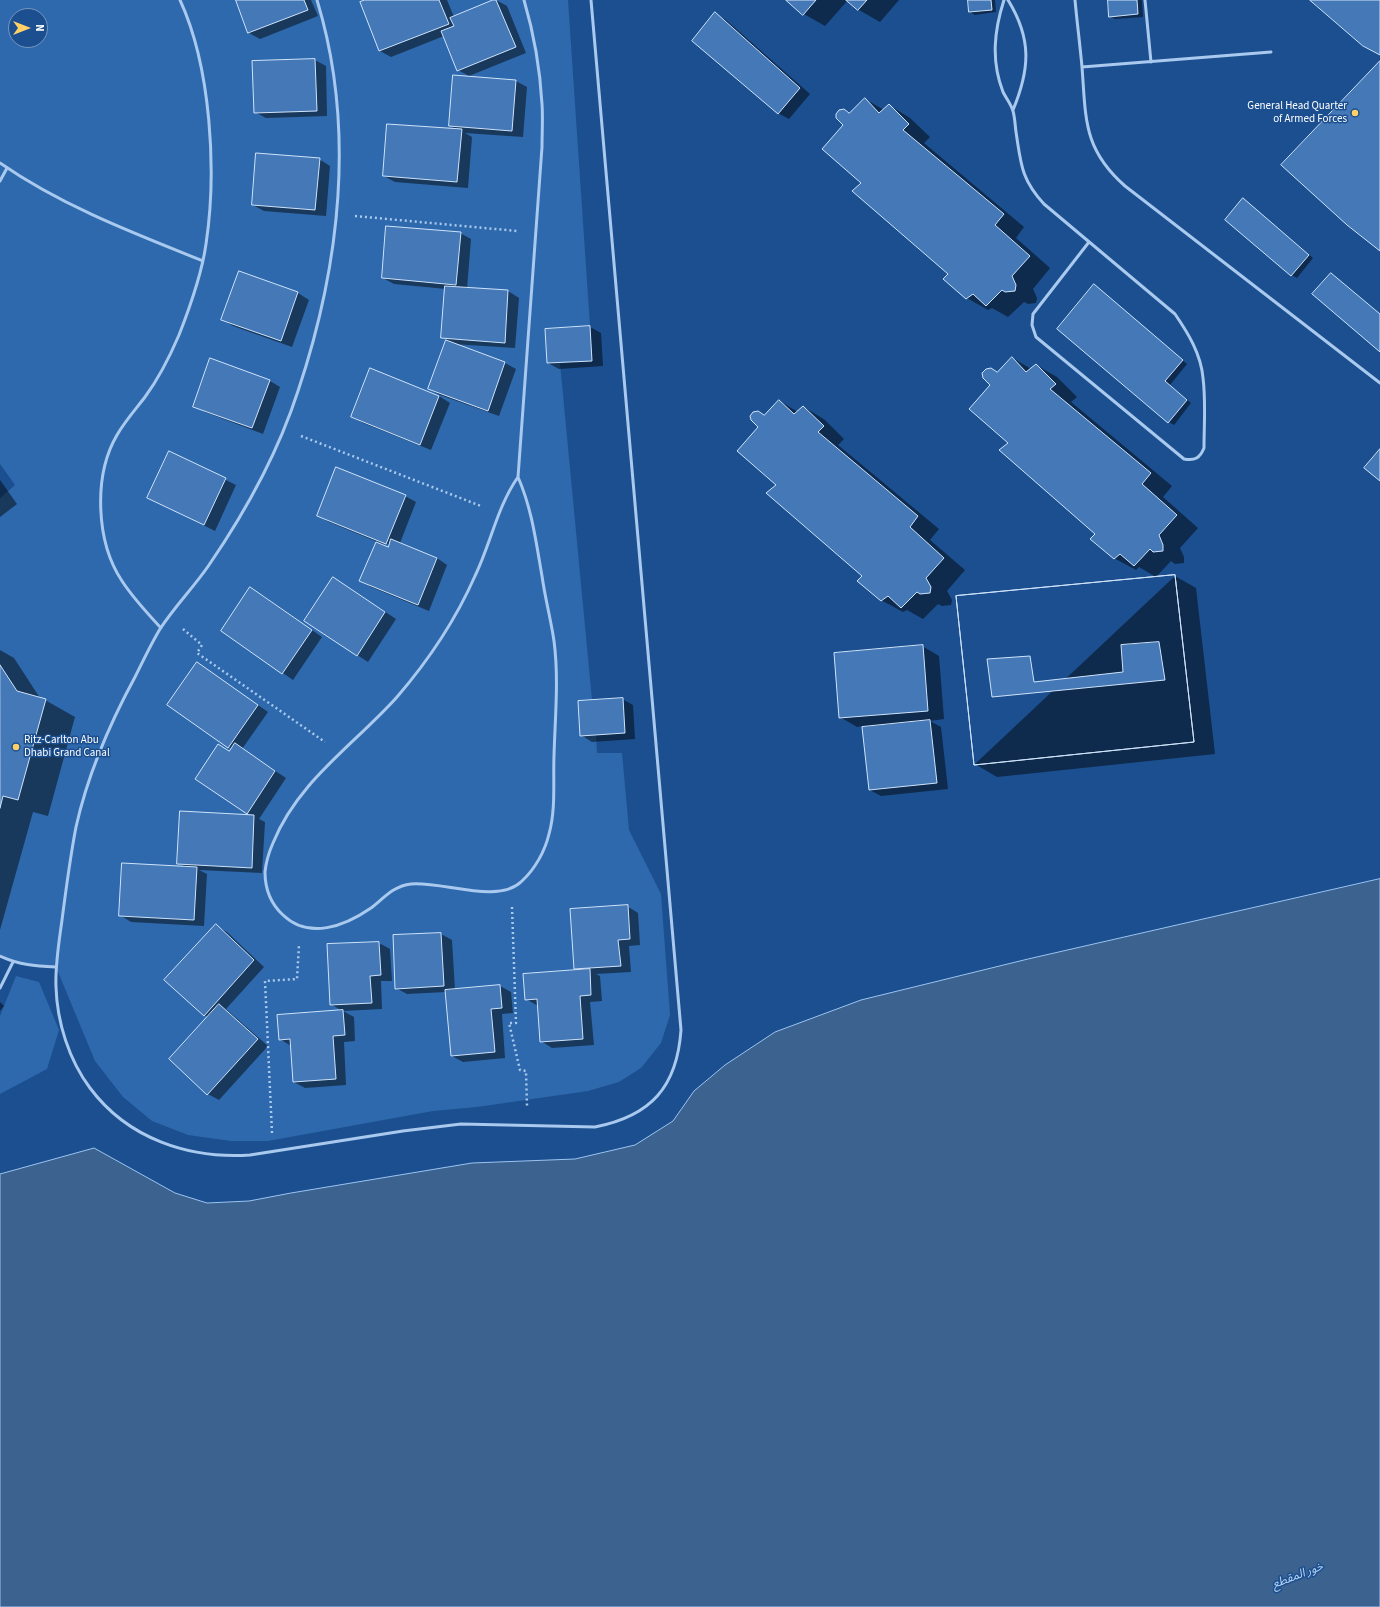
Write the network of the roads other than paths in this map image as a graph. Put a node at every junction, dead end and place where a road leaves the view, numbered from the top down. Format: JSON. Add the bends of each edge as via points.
{"nodes":[{"id":1,"x":180,"y":0,"type":"edge"},
{"id":2,"x":317,"y":0,"type":"edge"},
{"id":3,"x":524,"y":0,"type":"edge"},
{"id":4,"x":591,"y":0,"type":"edge"},
{"id":5,"x":1004,"y":0,"type":"edge"},
{"id":6,"x":1008,"y":0,"type":"edge"},
{"id":7,"x":1075,"y":0,"type":"edge"},
{"id":8,"x":1145,"y":0,"type":"edge"},
{"id":9,"x":1272,"y":52,"type":"dead end"},
{"id":10,"x":1151,"y":62,"type":"junction"},
{"id":11,"x":1082,"y":67,"type":"junction"},
{"id":12,"x":1013,"y":110,"type":"junction"},
{"id":13,"x":0,"y":163,"type":"edge"},
{"id":14,"x":7,"y":168,"type":"junction"},
{"id":15,"x":0,"y":182,"type":"edge"},
{"id":16,"x":1089,"y":242,"type":"junction"},
{"id":17,"x":203,"y":261,"type":"junction"},
{"id":18,"x":1380,"y":384,"type":"edge"},
{"id":19,"x":518,"y":477,"type":"junction"},
{"id":20,"x":161,"y":628,"type":"junction"},
{"id":21,"x":0,"y":956,"type":"edge"},
{"id":22,"x":13,"y":962,"type":"junction"},
{"id":23,"x":56,"y":967,"type":"junction"},
{"id":24,"x":0,"y":988,"type":"edge"}],
"edges":[{"from":1,"to":17,"type":"lane","via":[[186,12],[199,61],[208,115],[210,200]]},
{"from":2,"to":20,"type":"lane","via":[[335,82],[340,164],[337,215],[323,299],[312,344],[297,394],[256,489],[207,568]]},
{"from":3,"to":19,"type":"lane","via":[[538,62],[542,147]]},
{"from":4,"to":23,"type":"lane","via":[[682,1030],[674,1070],[664,1088],[650,1104],[634,1115],[615,1123],[595,1127],[461,1124],[273,1152],[228,1157],[205,1155],[161,1143],[138,1132],[99,1100],[84,1080],[63,1034],[58,1011]]},
{"from":5,"to":12,"type":"lane","via":[[995,35],[995,55],[998,75]]},
{"from":6,"to":12,"type":"lane","via":[[1023,33],[1026,54],[1026,73]]},
{"from":7,"to":11,"type":"lane"},
{"from":8,"to":10,"type":"lane"},
{"from":9,"to":10,"type":"lane"},
{"from":10,"to":11,"type":"lane"},
{"from":11,"to":18,"type":"lane","via":[[1088,132],[1097,155],[1110,173]]},
{"from":12,"to":16,"type":"lane","via":[[1021,167],[1026,180],[1044,204]]},
{"from":13,"to":14,"type":"lane"},
{"from":14,"to":15,"type":"lane"},
{"from":14,"to":17,"type":"lane","via":[[97,217]]},
{"from":16,"to":16,"type":"lane","via":[[1175,314],[1188,334],[1203,377],[1204,448],[1196,459],[1184,459],[1036,337],[1033,331],[1033,314]]},
{"from":17,"to":20,"type":"lane","via":[[173,347],[158,376],[128,416],[116,438],[101,485],[100,510],[110,558],[121,580]]},
{"from":19,"to":19,"type":"lane","via":[[506,495],[476,576],[438,643],[395,699],[304,791],[290,809],[278,832],[268,857],[265,876],[276,908],[287,919],[300,926],[315,930],[339,925],[356,918],[383,896],[404,886],[426,884],[495,892],[511,888],[525,878],[544,850],[549,834],[553,799],[556,688],[554,640],[529,503]]},
{"from":20,"to":23,"type":"lane","via":[[112,720],[88,781],[76,826]]},
{"from":21,"to":22,"type":"lane"},
{"from":22,"to":23,"type":"lane","via":[[28,966]]},
{"from":22,"to":24,"type":"lane"}]}
